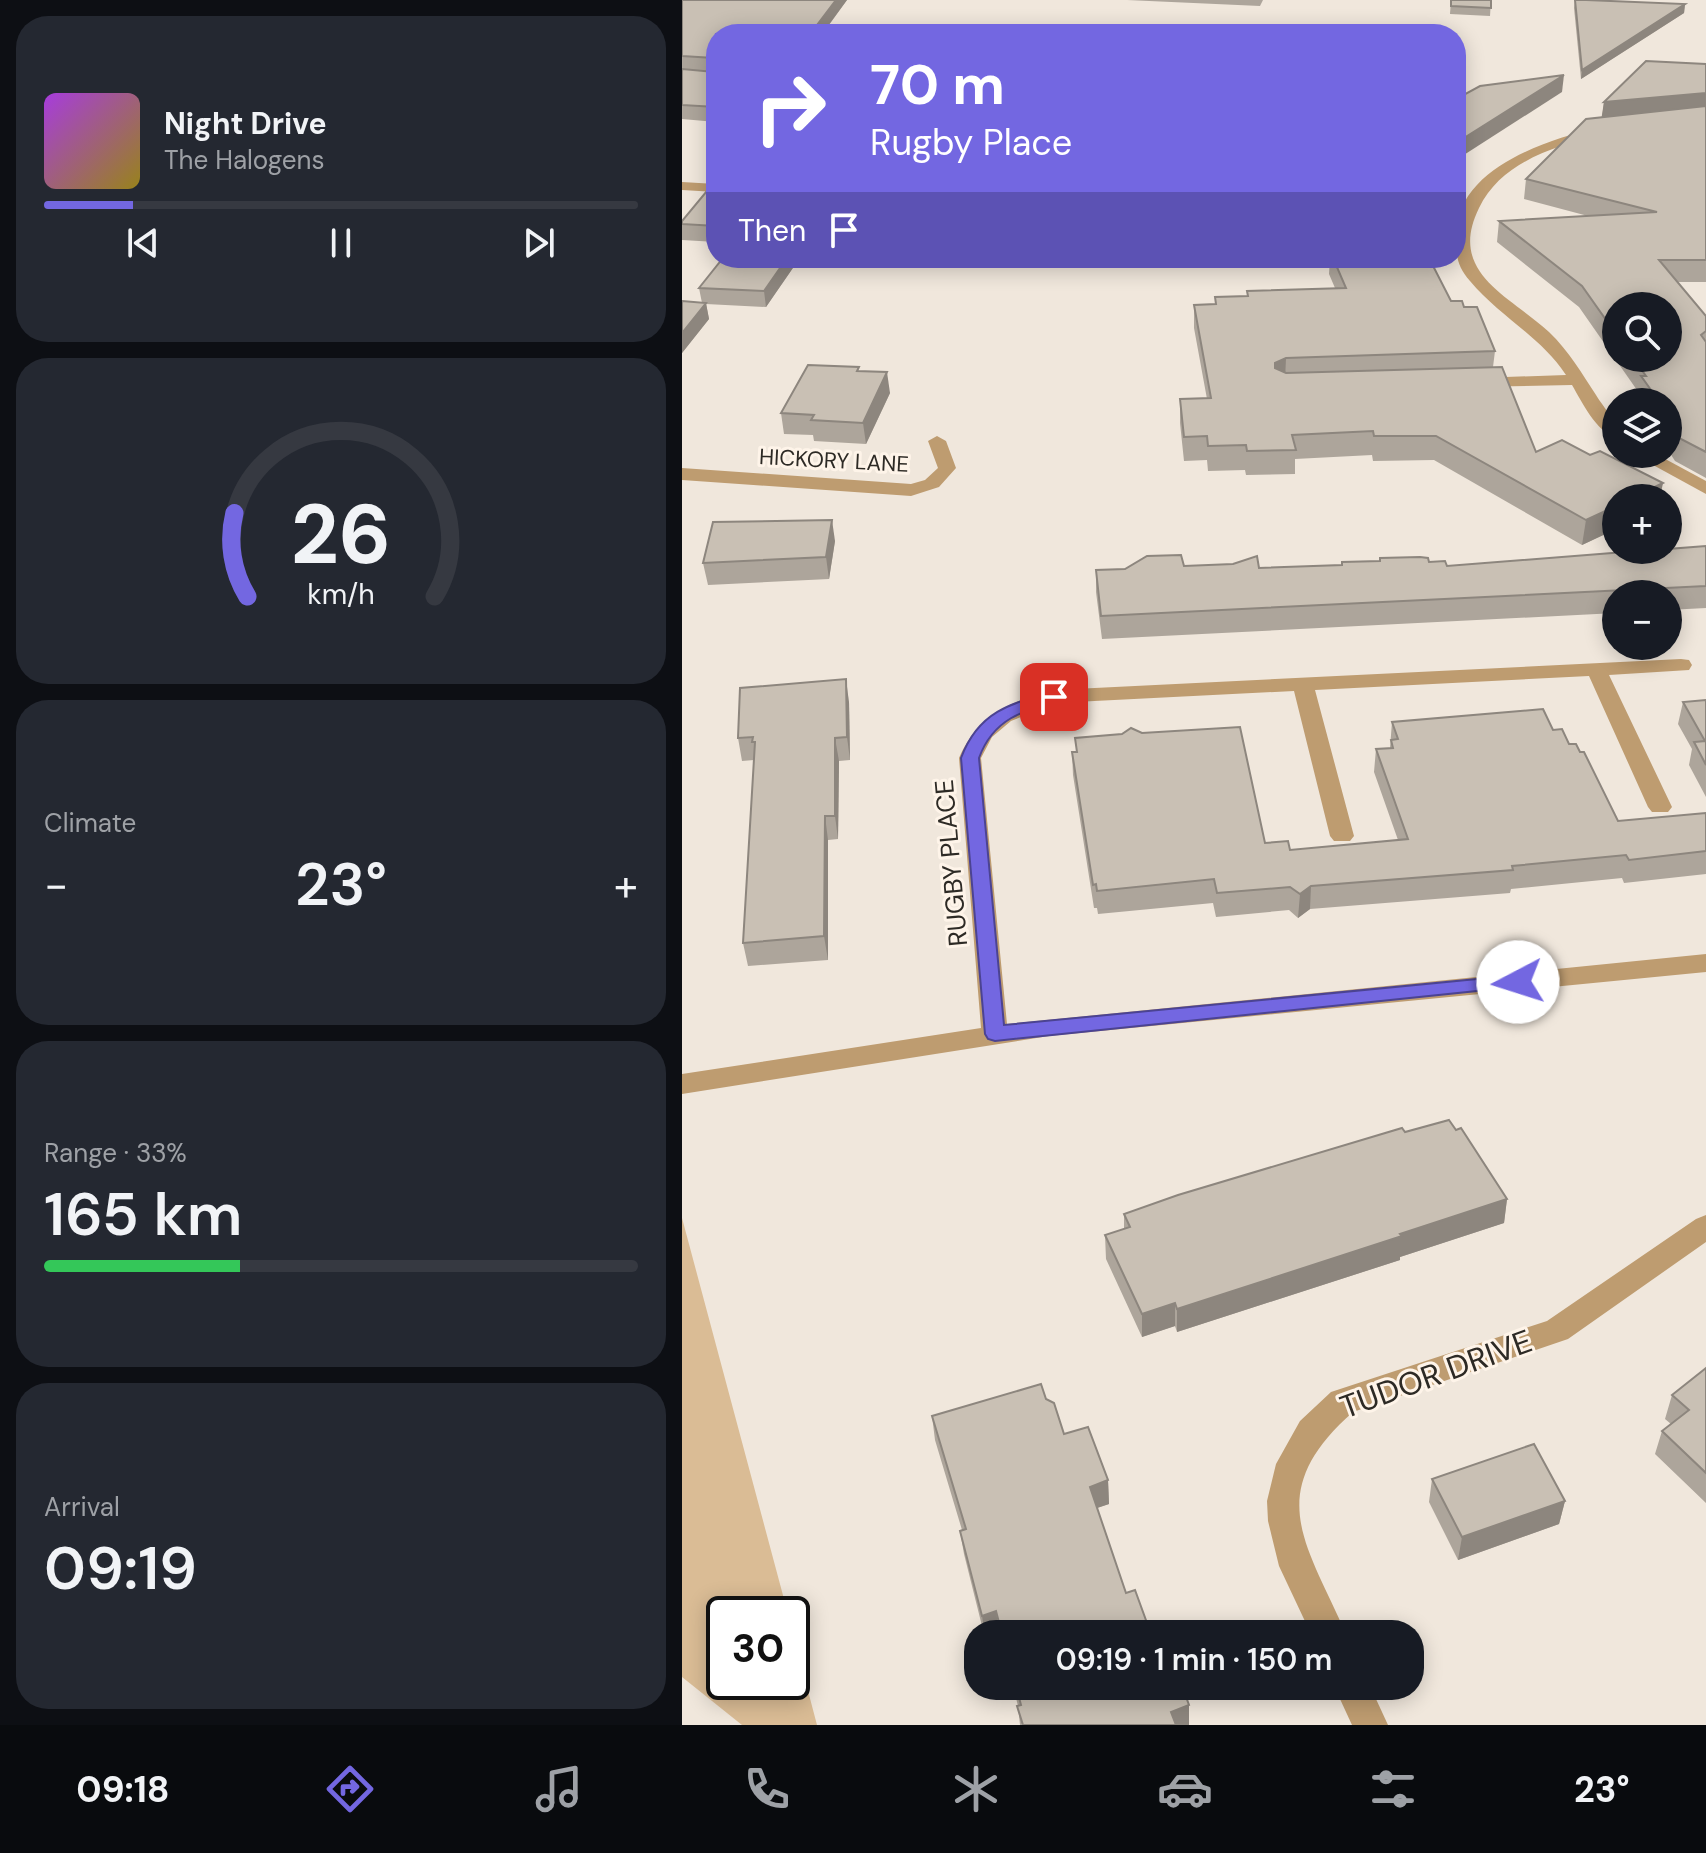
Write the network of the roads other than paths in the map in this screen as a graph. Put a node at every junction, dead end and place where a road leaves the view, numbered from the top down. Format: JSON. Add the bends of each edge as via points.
{"nodes":[{"id":1,"x":1618,"y":128,"type":"edge"},
{"id":2,"x":682,"y":186,"type":"edge"},
{"id":3,"x":706,"y":187,"type":"edge"},
{"id":4,"x":1466,"y":219,"type":"edge"},
{"id":5,"x":1466,"y":265,"type":"edge"},
{"id":6,"x":1579,"y":380,"type":"junction"},
{"id":7,"x":1455,"y":384,"type":"edge"},
{"id":8,"x":1602,"y":412,"type":"edge"},
{"id":9,"x":937,"y":441,"type":"dead end"},
{"id":10,"x":1668,"y":468,"type":"edge"},
{"id":11,"x":682,"y":474,"type":"edge"},
{"id":12,"x":1706,"y":488,"type":"edge"},
{"id":13,"x":1681,"y":665,"type":"dead end"},
{"id":14,"x":1596,"y":669,"type":"junction"},
{"id":15,"x":1303,"y":684,"type":"junction"},
{"id":16,"x":1660,"y":807,"type":"dead end"},
{"id":17,"x":1342,"y":836,"type":"dead end"},
{"id":18,"x":1706,"y":963,"type":"edge"},
{"id":19,"x":995,"y":1034,"type":"junction"},
{"id":20,"x":682,"y":1084,"type":"edge"},
{"id":21,"x":1706,"y":1227,"type":"edge"},
{"id":22,"x":1323,"y":1620,"type":"edge"},
{"id":23,"x":1358,"y":1700,"type":"edge"},
{"id":24,"x":1370,"y":1725,"type":"edge"}],
"edges":[{"from":1,"to":4,"type":"street","via":[[1553,143],[1502,168]]},
{"from":2,"to":3,"type":"street"},
{"from":5,"to":6,"type":"street","via":[[1553,345]]},
{"from":6,"to":7,"type":"street"},
{"from":6,"to":8,"type":"street"},
{"from":9,"to":11,"type":"street","name":"HICKORY LANE","via":[[947,468],[942,478],[911,490]]},
{"from":10,"to":12,"type":"street"},
{"from":13,"to":14,"type":"street","name":"RUGBY PLACE"},
{"from":14,"to":15,"type":"street","name":"RUGBY PLACE"},
{"from":14,"to":16,"type":"street"},
{"from":15,"to":17,"type":"street"},
{"from":15,"to":19,"type":"street","name":"RUGBY PLACE","via":[[1054,697],[998,718],[977,738],[970,758]]},
{"from":18,"to":19,"type":"street"},
{"from":19,"to":20,"type":"street"},
{"from":21,"to":22,"type":"street","name":"TUDOR DRIVE","via":[[1557,1330],[1342,1402],[1322,1418],[1295,1451],[1282,1501],[1288,1545]]},
{"from":23,"to":24,"type":"street"}]}
